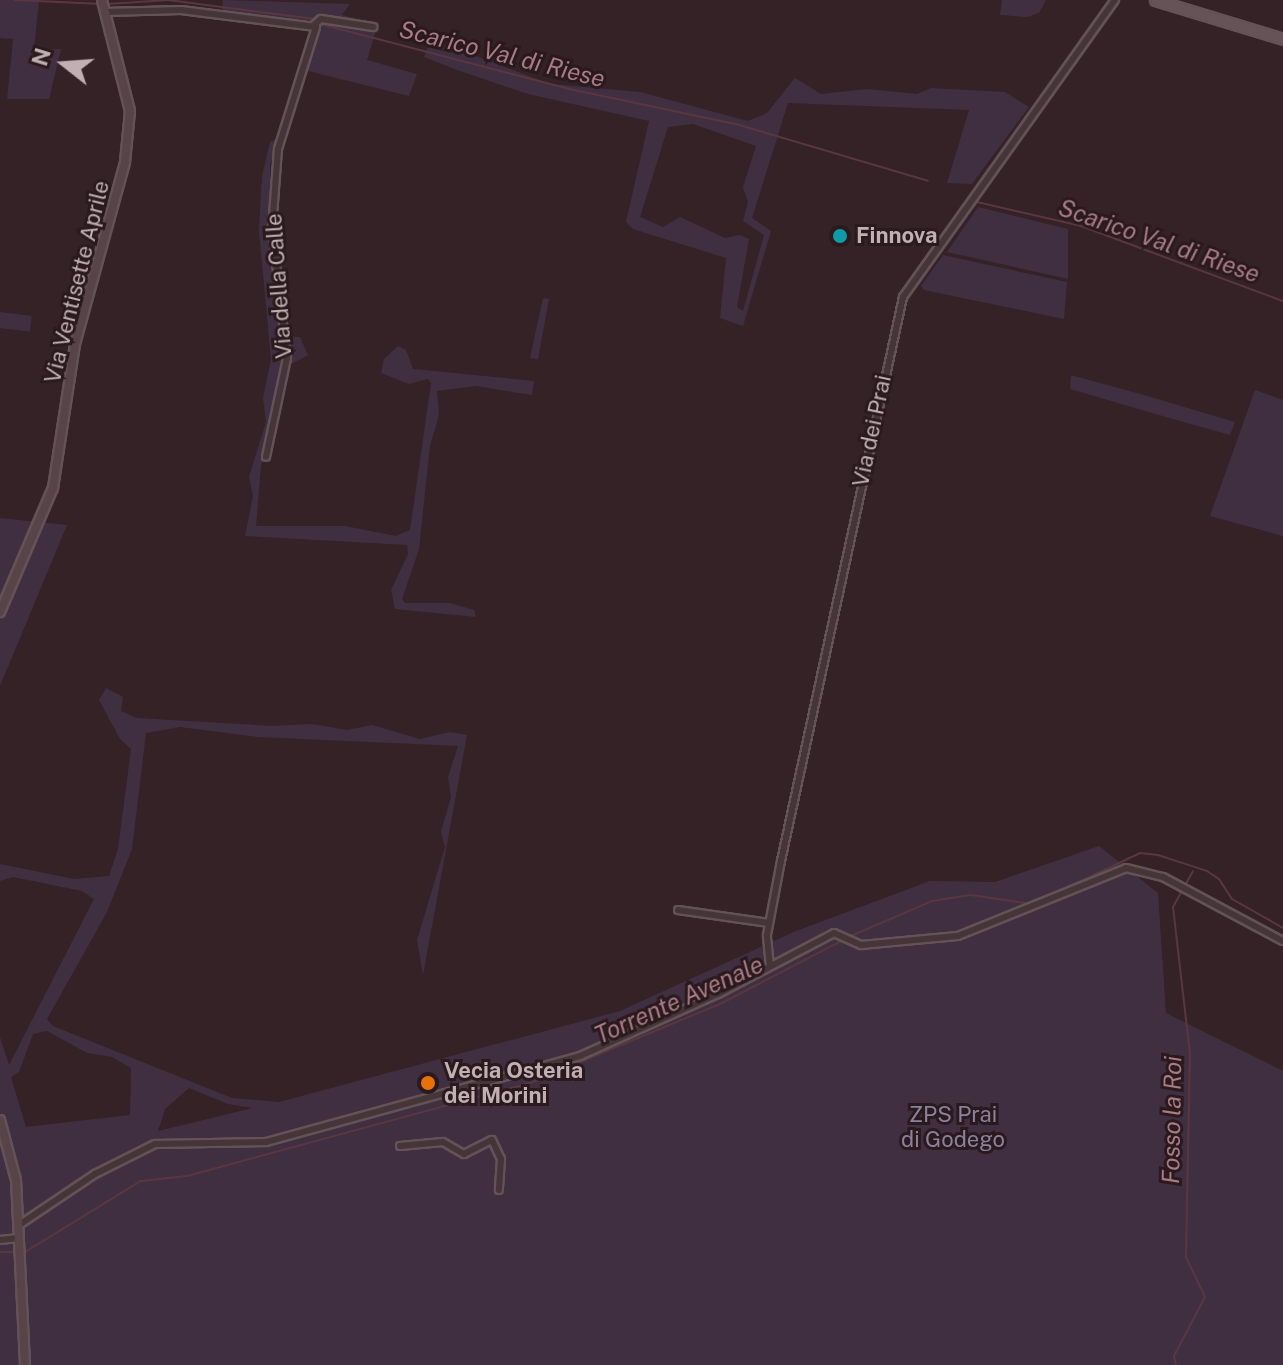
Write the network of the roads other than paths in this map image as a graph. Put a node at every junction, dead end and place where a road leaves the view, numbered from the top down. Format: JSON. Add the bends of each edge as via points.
{"nodes":[{"id":1,"x":1115,"y":0,"type":"edge"},
{"id":2,"x":1155,"y":0,"type":"edge"},
{"id":3,"x":103,"y":5,"type":"edge"},
{"id":4,"x":314,"y":25,"type":"junction"},
{"id":5,"x":373,"y":27,"type":"dead end"},
{"id":6,"x":1283,"y":39,"type":"edge"},
{"id":7,"x":266,"y":457,"type":"dead end"},
{"id":8,"x":0,"y":612,"type":"edge"},
{"id":9,"x":678,"y":910,"type":"dead end"},
{"id":10,"x":769,"y":923,"type":"junction"},
{"id":11,"x":1283,"y":941,"type":"edge"},
{"id":12,"x":770,"y":966,"type":"junction"},
{"id":13,"x":0,"y":1120,"type":"edge"},
{"id":14,"x":400,"y":1146,"type":"dead end"},
{"id":15,"x":499,"y":1190,"type":"dead end"},
{"id":16,"x":19,"y":1225,"type":"junction"},
{"id":17,"x":19,"y":1238,"type":"junction"},
{"id":18,"x":0,"y":1240,"type":"edge"},
{"id":19,"x":25,"y":1365,"type":"edge"}],
"edges":[{"from":1,"to":10,"type":"street","name":"Via dei Prai","via":[[903,297]]},
{"from":2,"to":6,"type":"main road"},
{"from":3,"to":4,"type":"street"},
{"from":3,"to":8,"type":"main road","name":"Via Ventisette Aprile","via":[[130,111],[125,162],[75,344],[53,488]]},
{"from":4,"to":5,"type":"street","via":[[321,19]]},
{"from":4,"to":7,"type":"street","name":"Via della Calle","via":[[310,57],[278,149],[272,228],[287,358]]},
{"from":9,"to":10,"type":"street"},
{"from":10,"to":12,"type":"street","name":"Via dei Prai"},
{"from":11,"to":12,"type":"street","via":[[1150,872],[1126,868],[968,934],[861,945],[828,935]]},
{"from":12,"to":16,"type":"street","via":[[580,1056],[266,1142],[155,1144],[95,1174]]},
{"from":13,"to":16,"type":"main road","via":[[16,1180]]},
{"from":14,"to":15,"type":"street","via":[[443,1142],[464,1154],[476,1143],[492,1140],[501,1159]]},
{"from":16,"to":17,"type":"main road"},
{"from":17,"to":18,"type":"street"},
{"from":17,"to":19,"type":"main road"}]}
